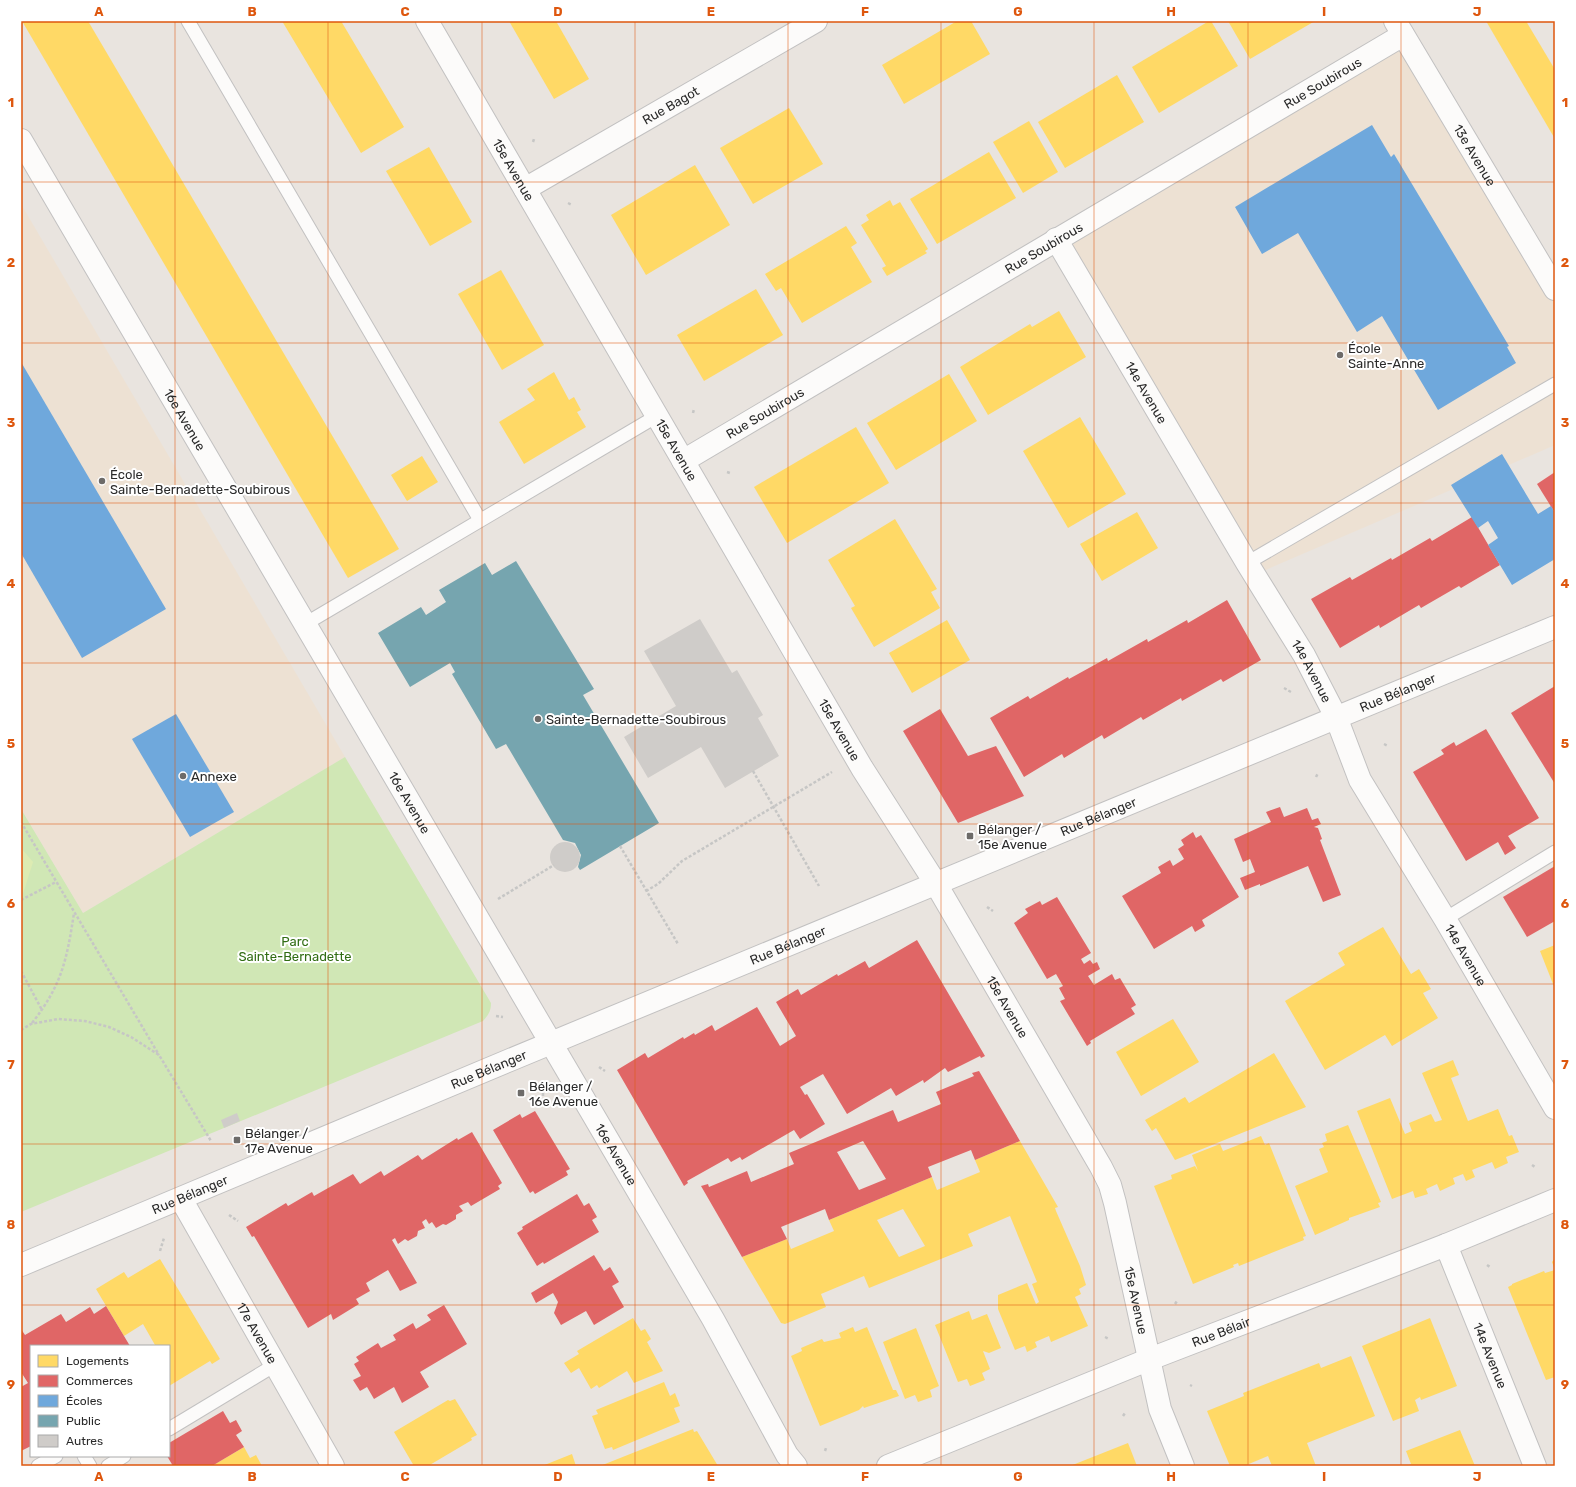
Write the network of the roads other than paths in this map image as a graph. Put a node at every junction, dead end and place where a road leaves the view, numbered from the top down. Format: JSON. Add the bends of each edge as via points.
{"nodes":[{"id":1,"x":188,"y":21,"type":"edge"},
{"id":2,"x":427,"y":21,"type":"edge"},
{"id":3,"x":816,"y":21,"type":"edge"},
{"id":4,"x":1399,"y":28,"type":"edge"},
{"id":5,"x":21,"y":140,"type":"edge"},
{"id":6,"x":525,"y":189,"type":"junction"},
{"id":7,"x":1056,"y":239,"type":"junction"},
{"id":8,"x":1555,"y":289,"type":"edge"},
{"id":9,"x":1555,"y":384,"type":"edge"},
{"id":10,"x":656,"y":416,"type":"junction"},
{"id":11,"x":683,"y":461,"type":"junction"},
{"id":12,"x":480,"y":520,"type":"junction"},
{"id":13,"x":1247,"y":563,"type":"junction"},
{"id":14,"x":305,"y":624,"type":"junction"},
{"id":15,"x":1555,"y":627,"type":"edge"},
{"id":16,"x":1336,"y":718,"type":"junction"},
{"id":17,"x":1555,"y":852,"type":"edge"},
{"id":18,"x":936,"y":884,"type":"junction"},
{"id":19,"x":1445,"y":919,"type":"junction"},
{"id":20,"x":551,"y":1044,"type":"junction"},
{"id":21,"x":1555,"y":1108,"type":"edge"},
{"id":22,"x":181,"y":1199,"type":"junction"},
{"id":23,"x":1555,"y":1200,"type":"edge"},
{"id":24,"x":1446,"y":1245,"type":"junction"},
{"id":25,"x":21,"y":1265,"type":"edge"},
{"id":26,"x":1150,"y":1359,"type":"junction"},
{"id":27,"x":275,"y":1365,"type":"junction"},
{"id":28,"x":170,"y":1428,"type":"edge"},
{"id":29,"x":54,"y":1457,"type":"edge"},
{"id":30,"x":85,"y":1457,"type":"edge"},
{"id":31,"x":122,"y":1457,"type":"edge"},
{"id":32,"x":38,"y":1466,"type":"edge"},
{"id":33,"x":90,"y":1466,"type":"edge"},
{"id":34,"x":108,"y":1466,"type":"edge"},
{"id":35,"x":333,"y":1466,"type":"edge"},
{"id":36,"x":796,"y":1466,"type":"edge"},
{"id":37,"x":888,"y":1466,"type":"edge"},
{"id":38,"x":1183,"y":1466,"type":"edge"},
{"id":39,"x":1535,"y":1466,"type":"edge"}],
"edges":[{"from":1,"to":12,"type":"lane"},
{"from":2,"to":6,"type":"street","name":"15e Avenue"},
{"from":3,"to":6,"type":"street","name":"Rue Bagot"},
{"from":4,"to":7,"type":"street","name":"Rue Soubirous"},
{"from":4,"to":8,"type":"street","name":"13e Avenue"},
{"from":5,"to":14,"type":"street","name":"16e Avenue"},
{"from":6,"to":10,"type":"street","name":"15e Avenue"},
{"from":7,"to":11,"type":"street","name":"Rue Soubirous"},
{"from":7,"to":13,"type":"street","name":"14e Avenue"},
{"from":9,"to":13,"type":"lane"},
{"from":10,"to":11,"type":"street","name":"15e Avenue"},
{"from":10,"to":12,"type":"lane"},
{"from":11,"to":18,"type":"street","name":"15e Avenue","via":[[862,768]]},
{"from":12,"to":14,"type":"lane"},
{"from":13,"to":16,"type":"street","name":"14e Avenue","via":[[1304,655]]},
{"from":14,"to":20,"type":"street","name":"16e Avenue"},
{"from":15,"to":16,"type":"street","name":"Rue Bélanger"},
{"from":16,"to":18,"type":"street","name":"Rue Bélanger"},
{"from":16,"to":19,"type":"street","name":"14e Avenue","via":[[1360,780]]},
{"from":17,"to":19,"type":"lane"},
{"from":18,"to":20,"type":"street","name":"Rue Bélanger"},
{"from":18,"to":26,"type":"street","name":"15e Avenue","via":[[1110,1185]]},
{"from":19,"to":21,"type":"street","name":"14e Avenue"},
{"from":20,"to":22,"type":"street","name":"Rue Bélanger"},
{"from":20,"to":36,"type":"street","name":"16e Avenue","via":[[713,1319],[787,1455]]},
{"from":22,"to":25,"type":"street","name":"Rue Bélanger"},
{"from":22,"to":27,"type":"street","name":"17e Avenue"},
{"from":23,"to":24,"type":"street","name":"Rue Bélair"},
{"from":24,"to":26,"type":"street","name":"Rue Bélair"},
{"from":24,"to":39,"type":"street","name":"14e Avenue"},
{"from":26,"to":37,"type":"street","name":"Rue Bélair"},
{"from":26,"to":38,"type":"street","name":"15e Avenue","via":[[1160,1409]]},
{"from":27,"to":28,"type":"lane"},
{"from":27,"to":35,"type":"street","name":"17e Avenue"},
{"from":29,"to":32,"type":"lane"},
{"from":30,"to":33,"type":"lane"},
{"from":31,"to":34,"type":"lane"}]}
